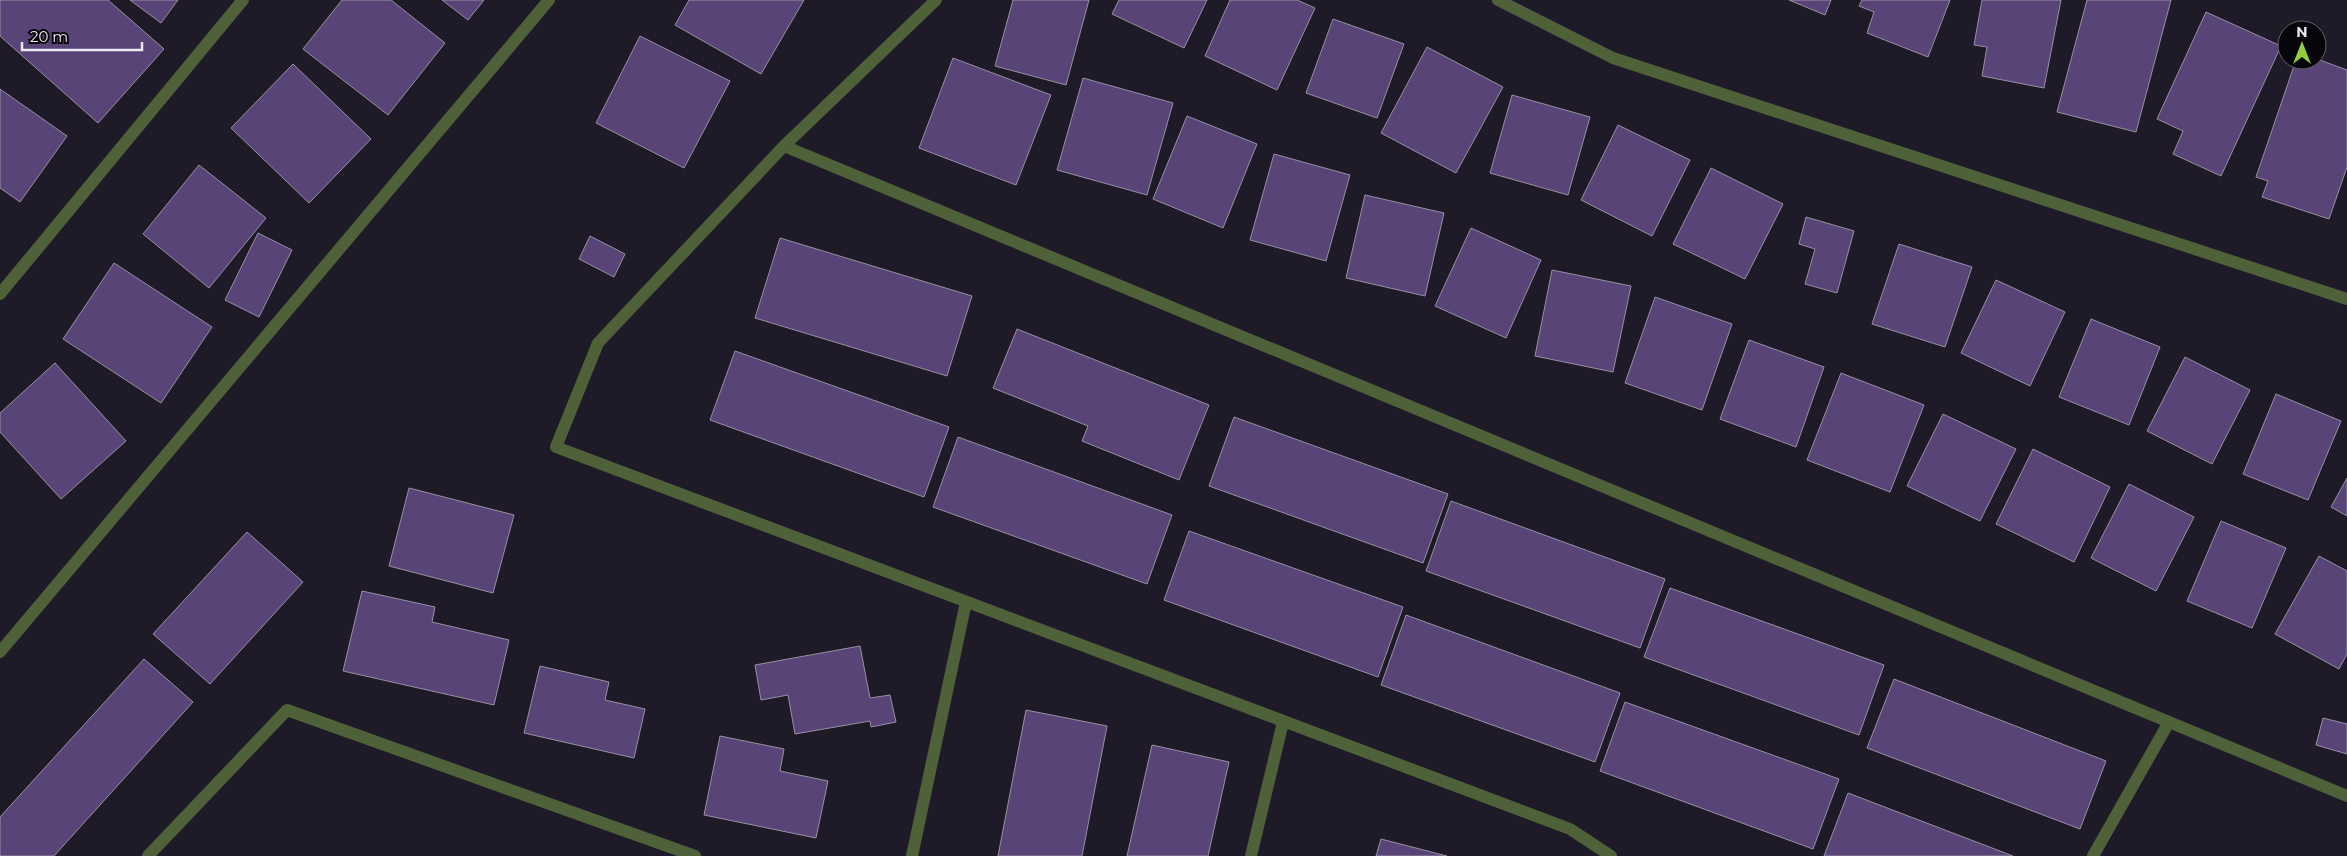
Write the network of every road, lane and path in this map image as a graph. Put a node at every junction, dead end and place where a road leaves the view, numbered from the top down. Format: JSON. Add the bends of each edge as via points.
{"nodes":[{"id":1,"x":243,"y":0,"type":"edge"},
{"id":2,"x":549,"y":0,"type":"edge"},
{"id":3,"x":936,"y":0,"type":"edge"},
{"id":4,"x":1498,"y":0,"type":"edge"},
{"id":5,"x":784,"y":146,"type":"junction"},
{"id":6,"x":0,"y":294,"type":"edge"},
{"id":7,"x":2347,"y":299,"type":"edge"},
{"id":8,"x":966,"y":602,"type":"junction"},
{"id":9,"x":0,"y":652,"type":"edge"},
{"id":10,"x":1283,"y":722,"type":"junction"},
{"id":11,"x":2169,"y":722,"type":"junction"},
{"id":12,"x":2347,"y":796,"type":"edge"},
{"id":13,"x":148,"y":856,"type":"edge"},
{"id":14,"x":695,"y":856,"type":"edge"},
{"id":15,"x":912,"y":856,"type":"edge"},
{"id":16,"x":1252,"y":856,"type":"edge"},
{"id":17,"x":1611,"y":856,"type":"edge"},
{"id":18,"x":2093,"y":856,"type":"edge"}],
"edges":[{"from":1,"to":6,"type":"street"},
{"from":2,"to":9,"type":"street"},
{"from":3,"to":5,"type":"street"},
{"from":4,"to":7,"type":"street","via":[[1614,58]]},
{"from":5,"to":8,"type":"street","via":[[598,343],[556,447]]},
{"from":5,"to":11,"type":"street"},
{"from":8,"to":10,"type":"street"},
{"from":8,"to":15,"type":"street"},
{"from":10,"to":16,"type":"street"},
{"from":10,"to":17,"type":"street","via":[[1570,829]]},
{"from":11,"to":12,"type":"street"},
{"from":11,"to":18,"type":"street"},
{"from":13,"to":14,"type":"street","via":[[287,710]]}]}
